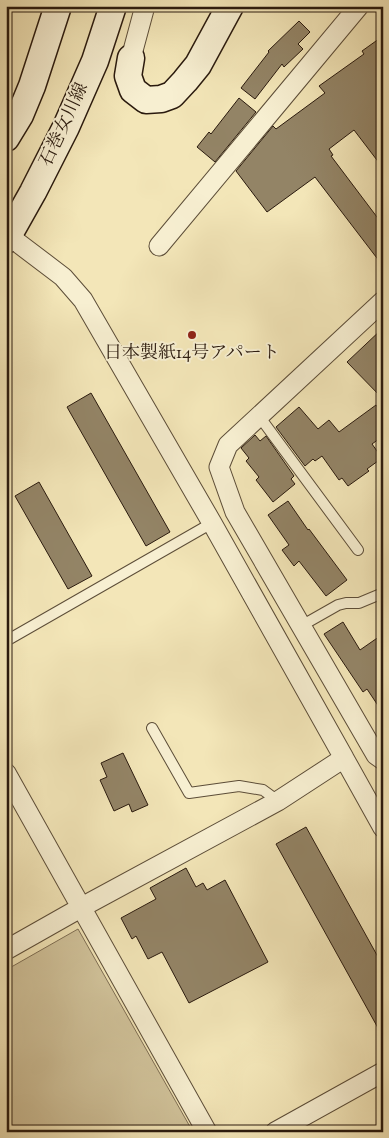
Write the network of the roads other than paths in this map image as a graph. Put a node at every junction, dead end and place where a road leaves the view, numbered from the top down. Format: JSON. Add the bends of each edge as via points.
{"nodes":[{"id":1,"x":58,"y":6,"type":"edge"},
{"id":2,"x":113,"y":6,"type":"edge"},
{"id":3,"x":145,"y":6,"type":"edge"},
{"id":4,"x":230,"y":6,"type":"edge"},
{"id":5,"x":359,"y":6,"type":"edge"},
{"id":6,"x":131,"y":58,"type":"joint"},
{"id":7,"x":6,"y":138,"type":"edge"},
{"id":8,"x":7,"y":238,"type":"edge"},
{"id":9,"x":159,"y":246,"type":"dead end"},
{"id":10,"x":383,"y":300,"type":"edge"},
{"id":11,"x":259,"y":416,"type":"junction"},
{"id":12,"x":235,"y":512,"type":"junction"},
{"id":13,"x":212,"y":523,"type":"junction"},
{"id":14,"x":358,"y":550,"type":"dead end"},
{"id":15,"x":383,"y":593,"type":"edge"},
{"id":16,"x":301,"y":626,"type":"junction"},
{"id":17,"x":6,"y":641,"type":"edge"},
{"id":18,"x":152,"y":728,"type":"dead end"},
{"id":19,"x":344,"y":758,"type":"junction"},
{"id":20,"x":383,"y":760,"type":"edge"},
{"id":21,"x":6,"y":772,"type":"edge"},
{"id":22,"x":278,"y":801,"type":"junction"},
{"id":23,"x":383,"y":828,"type":"edge"},
{"id":24,"x":82,"y":907,"type":"junction"},
{"id":25,"x":6,"y":950,"type":"edge"},
{"id":26,"x":383,"y":1072,"type":"edge"},
{"id":27,"x":207,"y":1132,"type":"edge"},
{"id":28,"x":275,"y":1132,"type":"edge"}],
"edges":[{"from":1,"to":7,"type":"street","via":[[32,86]]},
{"from":2,"to":8,"type":"street","name":"石巻女川線","via":[[95,61],[66,127]]},
{"from":3,"to":6,"type":"street"},
{"from":4,"to":6,"type":"street","via":[[198,65],[172,95],[146,100],[133,90],[128,76]]},
{"from":5,"to":9,"type":"street"},
{"from":8,"to":13,"type":"street","via":[[63,277],[83,300]]},
{"from":10,"to":11,"type":"street"},
{"from":11,"to":12,"type":"street","via":[[228,445],[220,467]]},
{"from":11,"to":14,"type":"lane"},
{"from":12,"to":13,"type":"street"},
{"from":12,"to":16,"type":"street"},
{"from":13,"to":17,"type":"lane"},
{"from":13,"to":19,"type":"street"},
{"from":15,"to":16,"type":"lane","via":[[359,603],[338,605]]},
{"from":16,"to":20,"type":"street","via":[[376,755]]},
{"from":18,"to":22,"type":"lane","via":[[188,793],[239,786],[263,790]]},
{"from":19,"to":22,"type":"street"},
{"from":19,"to":23,"type":"street"},
{"from":21,"to":24,"type":"street"},
{"from":22,"to":24,"type":"street"},
{"from":24,"to":25,"type":"street"},
{"from":24,"to":27,"type":"street"},
{"from":26,"to":28,"type":"street"}]}
